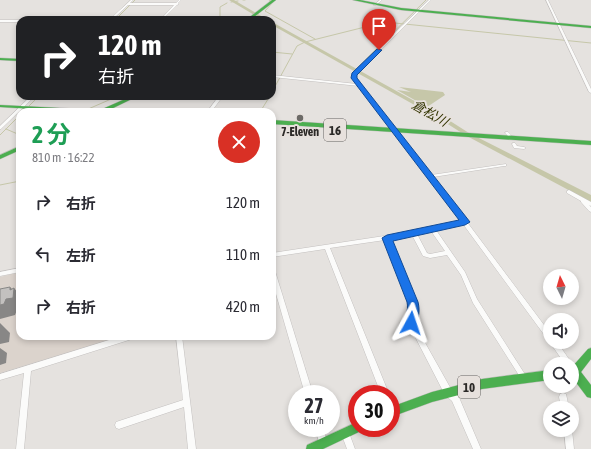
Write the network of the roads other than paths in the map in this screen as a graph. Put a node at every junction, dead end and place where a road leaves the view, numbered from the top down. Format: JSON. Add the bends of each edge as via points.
{"nodes":[{"id":1,"x":132,"y":0,"type":"edge"},
{"id":2,"x":180,"y":0,"type":"edge"},
{"id":3,"x":273,"y":0,"type":"edge"},
{"id":4,"x":355,"y":0,"type":"edge"},
{"id":5,"x":382,"y":0,"type":"edge"},
{"id":6,"x":430,"y":0,"type":"edge"},
{"id":7,"x":547,"y":0,"type":"edge"},
{"id":8,"x":130,"y":4,"type":"junction"},
{"id":9,"x":178,"y":4,"type":"junction"},
{"id":10,"x":374,"y":5,"type":"junction"},
{"id":11,"x":418,"y":11,"type":"junction"},
{"id":12,"x":116,"y":16,"type":"edge"},
{"id":13,"x":165,"y":16,"type":"edge"},
{"id":14,"x":253,"y":16,"type":"edge"},
{"id":15,"x":0,"y":21,"type":"edge"},
{"id":16,"x":16,"y":21,"type":"edge"},
{"id":17,"x":560,"y":24,"type":"junction"},
{"id":18,"x":589,"y":27,"type":"edge"},
{"id":19,"x":0,"y":59,"type":"edge"},
{"id":20,"x":16,"y":60,"type":"edge"},
{"id":21,"x":276,"y":76,"type":"edge"},
{"id":22,"x":359,"y":85,"type":"junction"},
{"id":23,"x":591,"y":92,"type":"edge"},
{"id":24,"x":29,"y":100,"type":"edge"},
{"id":25,"x":127,"y":100,"type":"edge"},
{"id":26,"x":0,"y":106,"type":"edge"},
{"id":27,"x":16,"y":108,"type":"edge"},
{"id":28,"x":21,"y":108,"type":"edge"},
{"id":29,"x":110,"y":108,"type":"edge"},
{"id":30,"x":0,"y":109,"type":"edge"},
{"id":31,"x":16,"y":109,"type":"edge"},
{"id":32,"x":16,"y":113,"type":"edge"},
{"id":33,"x":276,"y":122,"type":"edge"},
{"id":34,"x":276,"y":126,"type":"edge"},
{"id":35,"x":0,"y":128,"type":"edge"},
{"id":36,"x":396,"y":132,"type":"junction"},
{"id":37,"x":490,"y":138,"type":"junction"},
{"id":38,"x":591,"y":143,"type":"edge"},
{"id":39,"x":514,"y":144,"type":"dead end"},
{"id":40,"x":591,"y":147,"type":"edge"},
{"id":41,"x":524,"y":148,"type":"dead end"},
{"id":42,"x":16,"y":150,"type":"edge"},
{"id":43,"x":0,"y":156,"type":"edge"},
{"id":44,"x":504,"y":165,"type":"dead end"},
{"id":45,"x":431,"y":176,"type":"junction"},
{"id":46,"x":569,"y":192,"type":"dead end"},
{"id":47,"x":581,"y":199,"type":"junction"},
{"id":48,"x":591,"y":204,"type":"edge"},
{"id":49,"x":591,"y":210,"type":"edge"},
{"id":50,"x":465,"y":222,"type":"junction"},
{"id":51,"x":433,"y":230,"type":"junction"},
{"id":52,"x":414,"y":233,"type":"junction"},
{"id":53,"x":387,"y":238,"type":"junction"},
{"id":54,"x":327,"y":247,"type":"junction"},
{"id":55,"x":448,"y":252,"type":"junction"},
{"id":56,"x":276,"y":254,"type":"edge"},
{"id":57,"x":16,"y":271,"type":"edge"},
{"id":58,"x":0,"y":274,"type":"edge"},
{"id":59,"x":276,"y":284,"type":"edge"},
{"id":60,"x":543,"y":328,"type":"edge"},
{"id":61,"x":119,"y":340,"type":"edge"},
{"id":62,"x":179,"y":340,"type":"edge"},
{"id":63,"x":591,"y":352,"type":"edge"},
{"id":64,"x":579,"y":365,"type":"edge"},
{"id":65,"x":28,"y":368,"type":"junction"},
{"id":66,"x":0,"y":376,"type":"edge"},
{"id":67,"x":543,"y":376,"type":"edge"},
{"id":68,"x":524,"y":378,"type":"junction"},
{"id":69,"x":579,"y":378,"type":"edge"},
{"id":70,"x":306,"y":385,"type":"edge"},
{"id":71,"x":381,"y":385,"type":"edge"},
{"id":72,"x":448,"y":392,"type":"junction"},
{"id":73,"x":591,"y":393,"type":"edge"},
{"id":74,"x":563,"y":397,"type":"dead end"},
{"id":75,"x":564,"y":401,"type":"edge"},
{"id":76,"x":186,"y":403,"type":"junction"},
{"id":77,"x":400,"y":407,"type":"edge"},
{"id":78,"x":119,"y":425,"type":"dead end"},
{"id":79,"x":348,"y":431,"type":"edge"},
{"id":80,"x":345,"y":432,"type":"junction"},
{"id":81,"x":322,"y":437,"type":"edge"},
{"id":82,"x":569,"y":437,"type":"edge"},
{"id":83,"x":324,"y":442,"type":"junction"},
{"id":84,"x":20,"y":449,"type":"edge"},
{"id":85,"x":192,"y":449,"type":"edge"},
{"id":86,"x":311,"y":449,"type":"edge"},
{"id":87,"x":351,"y":449,"type":"edge"},
{"id":88,"x":477,"y":449,"type":"edge"},
{"id":89,"x":570,"y":449,"type":"edge"}],
"edges":[{"from":1,"to":8,"type":"street"},
{"from":2,"to":9,"type":"street"},
{"from":3,"to":14,"type":"main road"},
{"from":4,"to":10,"type":"main road"},
{"from":5,"to":10,"type":"street"},
{"from":6,"to":11,"type":"street"},
{"from":7,"to":17,"type":"street"},
{"from":8,"to":9,"type":"street"},
{"from":8,"to":12,"type":"street"},
{"from":9,"to":13,"type":"street"},
{"from":10,"to":11,"type":"main road"},
{"from":11,"to":17,"type":"main road"},
{"from":11,"to":22,"type":"street","via":[[354,74]]},
{"from":15,"to":16,"type":"street"},
{"from":17,"to":18,"type":"main road"},
{"from":17,"to":23,"type":"street"},
{"from":19,"to":20,"type":"main road"},
{"from":21,"to":22,"type":"street"},
{"from":22,"to":36,"type":"street"},
{"from":24,"to":28,"type":"street"},
{"from":25,"to":29,"type":"main road"},
{"from":26,"to":27,"type":"main road"},
{"from":30,"to":31,"type":"main road"},
{"from":32,"to":35,"type":"street"},
{"from":33,"to":36,"type":"main road","number":"16"},
{"from":34,"to":36,"type":"main road","number":"16"},
{"from":36,"to":37,"type":"main road","number":"16"},
{"from":36,"to":45,"type":"street"},
{"from":37,"to":38,"type":"main road","number":"16"},
{"from":37,"to":40,"type":"main road","number":"16"},
{"from":39,"to":41,"type":"street","via":[[515,147]]},
{"from":42,"to":43,"type":"main road"},
{"from":44,"to":45,"type":"street"},
{"from":45,"to":50,"type":"street"},
{"from":46,"to":47,"type":"street"},
{"from":47,"to":48,"type":"street"},
{"from":47,"to":49,"type":"street"},
{"from":50,"to":51,"type":"street"},
{"from":50,"to":60,"type":"street"},
{"from":51,"to":52,"type":"street"},
{"from":51,"to":55,"type":"street"},
{"from":52,"to":53,"type":"street"},
{"from":52,"to":55,"type":"street","via":[[425,255]]},
{"from":53,"to":54,"type":"street"},
{"from":53,"to":72,"type":"street","via":[[413,302],[411,323]]},
{"from":54,"to":56,"type":"street"},
{"from":54,"to":71,"type":"street"},
{"from":55,"to":68,"type":"street","via":[[463,274],[475,301]]},
{"from":57,"to":58,"type":"street"},
{"from":59,"to":70,"type":"street"},
{"from":61,"to":65,"type":"street"},
{"from":62,"to":76,"type":"street"},
{"from":63,"to":64,"type":"main road"},
{"from":65,"to":66,"type":"street"},
{"from":65,"to":84,"type":"street"},
{"from":67,"to":68,"type":"main road","number":"10"},
{"from":68,"to":72,"type":"main road","number":"10"},
{"from":69,"to":73,"type":"main road"},
{"from":72,"to":77,"type":"main road","number":"10"},
{"from":72,"to":88,"type":"street","via":[[455,398]]},
{"from":74,"to":75,"type":"street"},
{"from":76,"to":78,"type":"street"},
{"from":76,"to":85,"type":"street"},
{"from":79,"to":80,"type":"main road"},
{"from":80,"to":83,"type":"main road"},
{"from":80,"to":87,"type":"street"},
{"from":81,"to":83,"type":"street"},
{"from":82,"to":89,"type":"street"},
{"from":83,"to":86,"type":"main road"}]}
